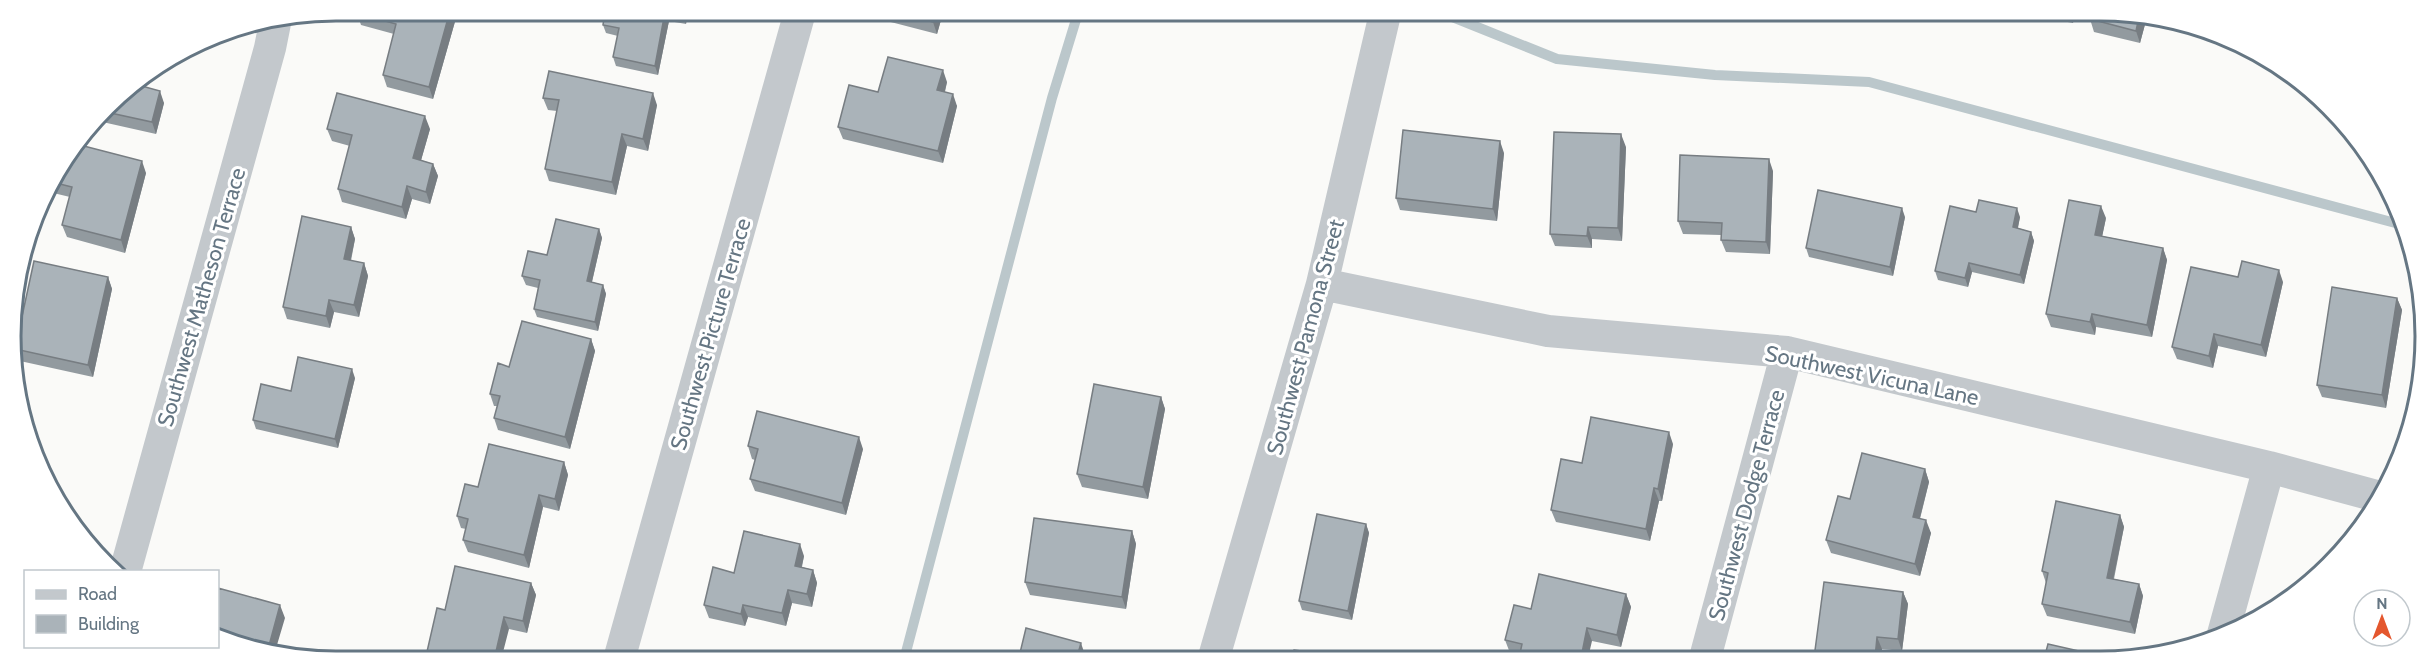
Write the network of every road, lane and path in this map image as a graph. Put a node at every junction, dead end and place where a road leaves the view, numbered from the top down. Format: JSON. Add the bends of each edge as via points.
{"nodes":[{"id":1,"x":797,"y":21,"type":"edge"},
{"id":2,"x":1383,"y":21,"type":"edge"},
{"id":3,"x":274,"y":27,"type":"edge"},
{"id":4,"x":1322,"y":284,"type":"junction"},
{"id":5,"x":1787,"y":352,"type":"junction"},
{"id":6,"x":2269,"y":467,"type":"junction"},
{"id":7,"x":2372,"y":495,"type":"edge"},
{"id":8,"x":126,"y":570,"type":"edge"},
{"id":9,"x":2225,"y":625,"type":"edge"},
{"id":10,"x":621,"y":651,"type":"edge"},
{"id":11,"x":1216,"y":651,"type":"edge"},
{"id":12,"x":1707,"y":651,"type":"edge"}],
"edges":[{"from":1,"to":10,"type":"street","name":"Southwest Picture Terrace"},
{"from":2,"to":4,"type":"street","name":"Southwest Pamona Street"},
{"from":3,"to":8,"type":"street","name":"Southwest Matheson Terrace"},
{"from":4,"to":5,"type":"street","name":"Southwest Vicuna Lane","via":[[1548,331]]},
{"from":4,"to":11,"type":"street","name":"Southwest Pamona Street"},
{"from":5,"to":6,"type":"street","name":"Southwest Vicuna Lane"},
{"from":5,"to":12,"type":"street","name":"Southwest Dodge Terrace"},
{"from":6,"to":7,"type":"street","name":"Southwest Vicuna Lane"},
{"from":6,"to":9,"type":"street"}]}
